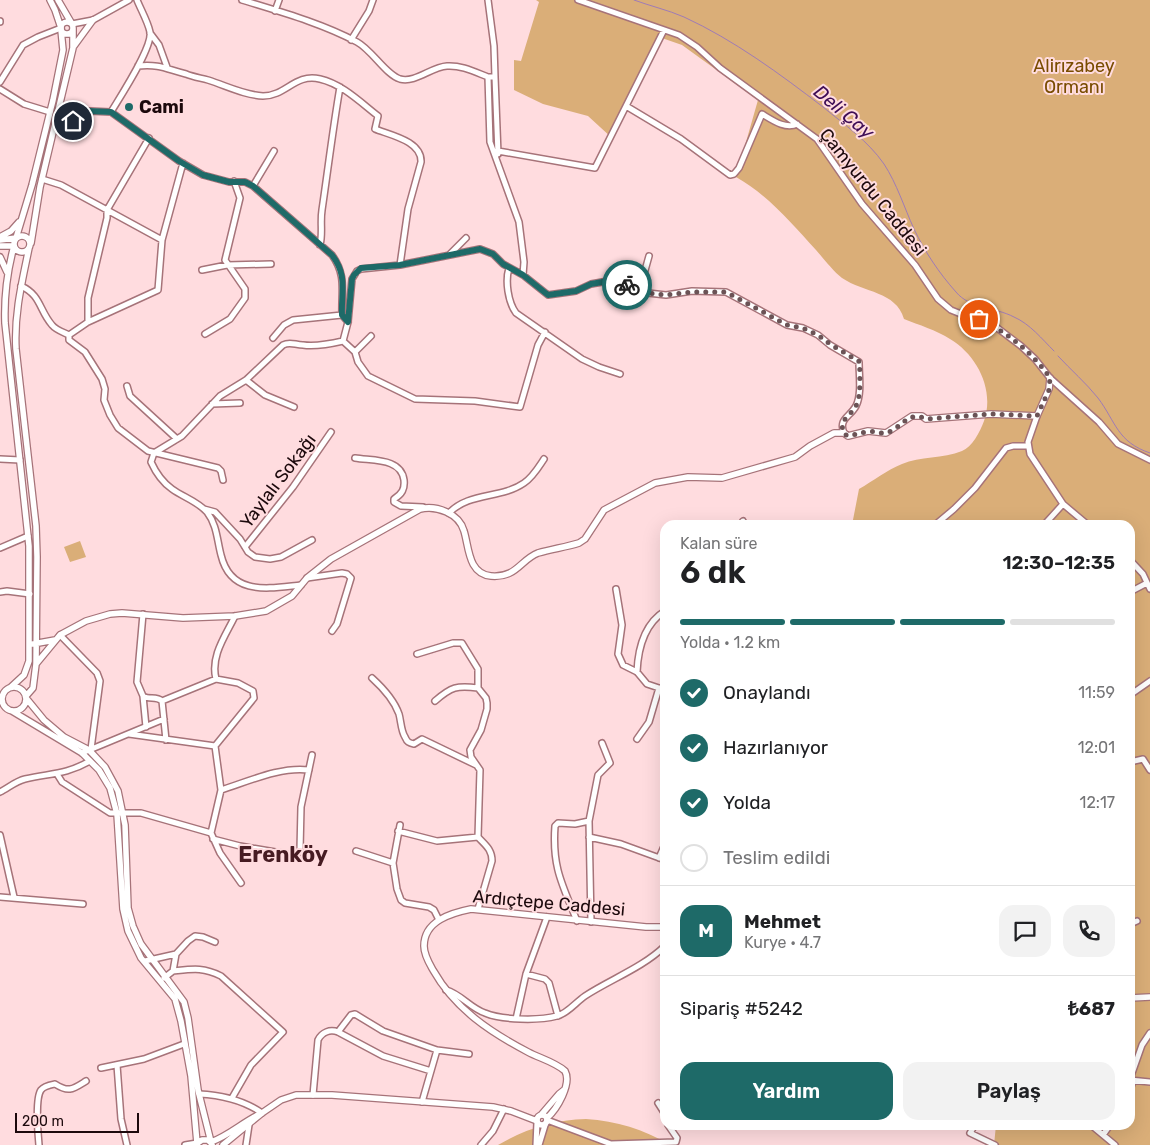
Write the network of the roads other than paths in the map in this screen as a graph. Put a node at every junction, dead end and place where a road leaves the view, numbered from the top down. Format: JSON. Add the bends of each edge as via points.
{"nodes":[{"id":1,"x":50,"y":0,"type":"edge"},
{"id":2,"x":58,"y":0,"type":"edge"},
{"id":3,"x":129,"y":0,"type":"edge"},
{"id":4,"x":137,"y":0,"type":"edge"},
{"id":5,"x":242,"y":0,"type":"edge"},
{"id":6,"x":279,"y":0,"type":"edge"},
{"id":7,"x":373,"y":0,"type":"edge"},
{"id":8,"x":488,"y":0,"type":"edge"},
{"id":9,"x":578,"y":0,"type":"edge"},
{"id":10,"x":275,"y":11,"type":"junction"},
{"id":11,"x":92,"y":20,"type":"junction"},
{"id":12,"x":73,"y":26,"type":"junction"},
{"id":13,"x":61,"y":29,"type":"junction"},
{"id":14,"x":664,"y":30,"type":"junction"},
{"id":15,"x":150,"y":33,"type":"junction"},
{"id":16,"x":351,"y":40,"type":"junction"},
{"id":17,"x":73,"y":48,"type":"junction"},
{"id":18,"x":138,"y":66,"type":"junction"},
{"id":19,"x":167,"y":67,"type":"junction"},
{"id":20,"x":488,"y":77,"type":"junction"},
{"id":21,"x":494,"y":77,"type":"junction"},
{"id":22,"x":0,"y":82,"type":"edge"},
{"id":23,"x":340,"y":87,"type":"junction"},
{"id":24,"x":0,"y":89,"type":"edge"},
{"id":25,"x":626,"y":106,"type":"junction"},
{"id":26,"x":50,"y":112,"type":"junction"},
{"id":27,"x":111,"y":112,"type":"junction"},
{"id":28,"x":56,"y":118,"type":"junction"},
{"id":29,"x":797,"y":124,"type":"junction"},
{"id":30,"x":149,"y":138,"type":"junction"},
{"id":31,"x":274,"y":151,"type":"dead end"},
{"id":32,"x":498,"y":151,"type":"junction"},
{"id":33,"x":494,"y":159,"type":"junction"},
{"id":34,"x":183,"y":163,"type":"junction"},
{"id":35,"x":42,"y":179,"type":"junction"},
{"id":36,"x":234,"y":181,"type":"junction"},
{"id":37,"x":253,"y":186,"type":"junction"},
{"id":38,"x":107,"y":210,"type":"junction"},
{"id":39,"x":25,"y":211,"type":"junction"},
{"id":40,"x":0,"y":238,"type":"edge"},
{"id":41,"x":16,"y":238,"type":"junction"},
{"id":42,"x":466,"y":238,"type":"dead end"},
{"id":43,"x":162,"y":240,"type":"junction"},
{"id":44,"x":320,"y":245,"type":"junction"},
{"id":45,"x":0,"y":246,"type":"edge"},
{"id":46,"x":14,"y":246,"type":"junction"},
{"id":47,"x":30,"y":246,"type":"junction"},
{"id":48,"x":448,"y":255,"type":"junction"},
{"id":49,"x":649,"y":256,"type":"dead end"},
{"id":50,"x":0,"y":257,"type":"edge"},
{"id":51,"x":271,"y":264,"type":"dead end"},
{"id":52,"x":227,"y":265,"type":"junction"},
{"id":53,"x":400,"y":265,"type":"junction"},
{"id":54,"x":509,"y":268,"type":"junction"},
{"id":55,"x":202,"y":270,"type":"dead end"},
{"id":56,"x":7,"y":272,"type":"junction"},
{"id":57,"x":523,"y":275,"type":"junction"},
{"id":58,"x":21,"y":286,"type":"junction"},
{"id":59,"x":639,"y":292,"type":"junction"},
{"id":60,"x":342,"y":315,"type":"junction"},
{"id":61,"x":88,"y":322,"type":"junction"},
{"id":62,"x":348,"y":322,"type":"junction"},
{"id":63,"x":545,"y":332,"type":"junction"},
{"id":64,"x":205,"y":334,"type":"dead end"},
{"id":65,"x":69,"y":335,"type":"junction"},
{"id":66,"x":371,"y":336,"type":"dead end"},
{"id":67,"x":273,"y":338,"type":"dead end"},
{"id":68,"x":344,"y":341,"type":"junction"},
{"id":69,"x":355,"y":352,"type":"junction"},
{"id":70,"x":620,"y":374,"type":"dead end"},
{"id":71,"x":1050,"y":378,"type":"junction"},
{"id":72,"x":246,"y":380,"type":"junction"},
{"id":73,"x":126,"y":386,"type":"dead end"},
{"id":74,"x":240,"y":403,"type":"dead end"},
{"id":75,"x":212,"y":404,"type":"junction"},
{"id":76,"x":294,"y":407,"type":"dead end"},
{"id":77,"x":1037,"y":416,"type":"junction"},
{"id":78,"x":331,"y":432,"type":"dead end"},
{"id":79,"x":844,"y":434,"type":"junction"},
{"id":80,"x":177,"y":439,"type":"junction"},
{"id":81,"x":1028,"y":446,"type":"junction"},
{"id":82,"x":154,"y":453,"type":"junction"},
{"id":83,"x":355,"y":458,"type":"dead end"},
{"id":84,"x":0,"y":459,"type":"edge"},
{"id":85,"x":544,"y":459,"type":"dead end"},
{"id":86,"x":20,"y":460,"type":"junction"},
{"id":87,"x":1150,"y":460,"type":"edge"},
{"id":88,"x":223,"y":480,"type":"dead end"},
{"id":89,"x":1063,"y":504,"type":"junction"},
{"id":90,"x":426,"y":508,"type":"junction"},
{"id":91,"x":204,"y":509,"type":"junction"},
{"id":92,"x":448,"y":513,"type":"junction"},
{"id":93,"x":941,"y":520,"type":"edge"},
{"id":94,"x":1049,"y":520,"type":"edge"},
{"id":95,"x":1082,"y":520,"type":"edge"},
{"id":96,"x":28,"y":536,"type":"junction"},
{"id":97,"x":312,"y":540,"type":"dead end"},
{"id":98,"x":246,"y":547,"type":"junction"},
{"id":99,"x":0,"y":548,"type":"edge"},
{"id":100,"x":1135,"y":565,"type":"edge"},
{"id":101,"x":307,"y":578,"type":"junction"},
{"id":102,"x":1146,"y":583,"type":"junction"},
{"id":103,"x":301,"y":585,"type":"junction"},
{"id":104,"x":616,"y":589,"type":"dead end"},
{"id":105,"x":1135,"y":589,"type":"edge"},
{"id":106,"x":1150,"y":589,"type":"edge"},
{"id":107,"x":0,"y":592,"type":"edge"},
{"id":108,"x":30,"y":594,"type":"junction"},
{"id":109,"x":143,"y":614,"type":"junction"},
{"id":110,"x":236,"y":616,"type":"junction"},
{"id":111,"x":660,"y":616,"type":"edge"},
{"id":112,"x":332,"y":631,"type":"dead end"},
{"id":113,"x":58,"y":638,"type":"junction"},
{"id":114,"x":33,"y":644,"type":"junction"},
{"id":115,"x":418,"y":654,"type":"dead end"},
{"id":116,"x":36,"y":664,"type":"junction"},
{"id":117,"x":636,"y":672,"type":"junction"},
{"id":118,"x":372,"y":678,"type":"dead end"},
{"id":119,"x":216,"y":679,"type":"junction"},
{"id":120,"x":1150,"y":681,"type":"edge"},
{"id":121,"x":10,"y":688,"type":"junction"},
{"id":122,"x":478,"y":688,"type":"junction"},
{"id":123,"x":660,"y":688,"type":"edge"},
{"id":124,"x":0,"y":691,"type":"edge"},
{"id":125,"x":1135,"y":692,"type":"edge"},
{"id":126,"x":660,"y":694,"type":"edge"},
{"id":127,"x":143,"y":696,"type":"junction"},
{"id":128,"x":26,"y":697,"type":"junction"},
{"id":129,"x":162,"y":701,"type":"junction"},
{"id":130,"x":435,"y":701,"type":"dead end"},
{"id":131,"x":0,"y":709,"type":"edge"},
{"id":132,"x":11,"y":711,"type":"junction"},
{"id":133,"x":164,"y":719,"type":"junction"},
{"id":134,"x":146,"y":727,"type":"junction"},
{"id":135,"x":128,"y":734,"type":"junction"},
{"id":136,"x":637,"y":739,"type":"dead end"},
{"id":137,"x":166,"y":740,"type":"junction"},
{"id":138,"x":602,"y":743,"type":"dead end"},
{"id":139,"x":215,"y":746,"type":"junction"},
{"id":140,"x":90,"y":750,"type":"junction"},
{"id":141,"x":82,"y":753,"type":"junction"},
{"id":142,"x":312,"y":756,"type":"dead end"},
{"id":143,"x":90,"y":761,"type":"junction"},
{"id":144,"x":1135,"y":761,"type":"edge"},
{"id":145,"x":476,"y":765,"type":"junction"},
{"id":146,"x":309,"y":770,"type":"junction"},
{"id":147,"x":1150,"y":770,"type":"edge"},
{"id":148,"x":56,"y":774,"type":"junction"},
{"id":149,"x":221,"y":790,"type":"junction"},
{"id":150,"x":0,"y":792,"type":"edge"},
{"id":151,"x":124,"y":813,"type":"junction"},
{"id":152,"x":117,"y":814,"type":"junction"},
{"id":153,"x":589,"y":821,"type":"junction"},
{"id":154,"x":211,"y":833,"type":"junction"},
{"id":155,"x":0,"y":835,"type":"edge"},
{"id":156,"x":478,"y":837,"type":"junction"},
{"id":157,"x":589,"y":837,"type":"junction"},
{"id":158,"x":213,"y":839,"type":"junction"},
{"id":159,"x":356,"y":851,"type":"dead end"},
{"id":160,"x":659,"y":858,"type":"edge"},
{"id":161,"x":393,"y":863,"type":"junction"},
{"id":162,"x":241,"y":883,"type":"dead end"},
{"id":163,"x":0,"y":896,"type":"edge"},
{"id":164,"x":14,"y":897,"type":"junction"},
{"id":165,"x":83,"y":904,"type":"dead end"},
{"id":166,"x":478,"y":909,"type":"junction"},
{"id":167,"x":547,"y":918,"type":"junction"},
{"id":168,"x":439,"y":920,"type":"junction"},
{"id":169,"x":578,"y":921,"type":"junction"},
{"id":170,"x":591,"y":922,"type":"junction"},
{"id":171,"x":660,"y":927,"type":"edge"},
{"id":172,"x":215,"y":942,"type":"dead end"},
{"id":173,"x":660,"y":951,"type":"edge"},
{"id":174,"x":176,"y":954,"type":"junction"},
{"id":175,"x":153,"y":959,"type":"junction"},
{"id":176,"x":145,"y":961,"type":"junction"},
{"id":177,"x":173,"y":971,"type":"junction"},
{"id":178,"x":526,"y":974,"type":"junction"},
{"id":179,"x":164,"y":978,"type":"junction"},
{"id":180,"x":446,"y":990,"type":"junction"},
{"id":181,"x":1150,"y":997,"type":"edge"},
{"id":182,"x":1135,"y":998,"type":"edge"},
{"id":183,"x":558,"y":1016,"type":"junction"},
{"id":184,"x":516,"y":1018,"type":"junction"},
{"id":185,"x":338,"y":1032,"type":"junction"},
{"id":186,"x":1150,"y":1033,"type":"edge"},
{"id":187,"x":184,"y":1044,"type":"junction"},
{"id":188,"x":438,"y":1050,"type":"junction"},
{"id":189,"x":469,"y":1054,"type":"dead end"},
{"id":190,"x":117,"y":1065,"type":"junction"},
{"id":191,"x":1135,"y":1067,"type":"edge"},
{"id":192,"x":102,"y":1068,"type":"dead end"},
{"id":193,"x":431,"y":1071,"type":"junction"},
{"id":194,"x":86,"y":1080,"type":"dead end"},
{"id":195,"x":1135,"y":1080,"type":"edge"},
{"id":196,"x":1150,"y":1082,"type":"edge"},
{"id":197,"x":199,"y":1094,"type":"junction"},
{"id":198,"x":313,"y":1095,"type":"junction"},
{"id":199,"x":232,"y":1098,"type":"junction"},
{"id":200,"x":422,"y":1102,"type":"junction"},
{"id":201,"x":658,"y":1103,"type":"dead end"},
{"id":202,"x":660,"y":1106,"type":"edge"},
{"id":203,"x":504,"y":1109,"type":"junction"},
{"id":204,"x":262,"y":1113,"type":"junction"},
{"id":205,"x":542,"y":1119,"type":"junction"},
{"id":206,"x":249,"y":1125,"type":"junction"},
{"id":207,"x":671,"y":1130,"type":"edge"},
{"id":208,"x":972,"y":1130,"type":"edge"},
{"id":209,"x":1097,"y":1130,"type":"edge"},
{"id":210,"x":1106,"y":1130,"type":"edge"},
{"id":211,"x":1103,"y":1135,"type":"junction"},
{"id":212,"x":196,"y":1144,"type":"edge"},
{"id":213,"x":212,"y":1144,"type":"edge"},
{"id":214,"x":39,"y":1145,"type":"edge"},
{"id":215,"x":127,"y":1145,"type":"edge"},
{"id":216,"x":185,"y":1145,"type":"edge"},
{"id":217,"x":223,"y":1145,"type":"edge"},
{"id":218,"x":246,"y":1145,"type":"edge"},
{"id":219,"x":481,"y":1145,"type":"edge"},
{"id":220,"x":538,"y":1145,"type":"edge"},
{"id":221,"x":995,"y":1145,"type":"edge"},
{"id":222,"x":1115,"y":1145,"type":"edge"}],
"edges":[{"from":1,"to":13,"type":"street"},
{"from":2,"to":12,"type":"street"},
{"from":3,"to":11,"type":"street"},
{"from":4,"to":15,"type":"street"},
{"from":5,"to":10,"type":"street"},
{"from":6,"to":10,"type":"street"},
{"from":7,"to":16,"type":"street"},
{"from":8,"to":21,"type":"street"},
{"from":9,"to":14,"type":"street","name":"Çamyurdu Caddesi"},
{"from":10,"to":16,"type":"street","via":[[326,27]]},
{"from":11,"to":12,"type":"street"},
{"from":11,"to":17,"type":"street"},
{"from":12,"to":13,"type":"street","via":[[65,22]]},
{"from":12,"to":13,"type":"street","via":[[68,34]]},
{"from":12,"to":17,"type":"street"},
{"from":13,"to":22,"type":"street","via":[[23,45]]},
{"from":13,"to":26,"type":"street","via":[[62,58]]},
{"from":14,"to":25,"type":"street"},
{"from":14,"to":29,"type":"street","name":"Çamyurdu Caddesi","via":[[697,47],[720,68]]},
{"from":15,"to":18,"type":"street"},
{"from":15,"to":19,"type":"street","via":[[159,45]]},
{"from":16,"to":20,"type":"street","via":[[364,47],[390,73],[402,79],[410,80],[446,66]]},
{"from":17,"to":28,"type":"street"},
{"from":18,"to":19,"type":"street"},
{"from":18,"to":27,"type":"street"},
{"from":19,"to":23,"type":"street","via":[[232,89],[265,96],[310,78],[319,78]]},
{"from":20,"to":21,"type":"street"},
{"from":20,"to":33,"type":"street","via":[[488,132]]},
{"from":21,"to":32,"type":"street"},
{"from":23,"to":44,"type":"street","via":[[321,213]]},
{"from":23,"to":53,"type":"street","via":[[378,116],[375,129],[408,142],[417,148],[421,156],[408,209]]},
{"from":24,"to":26,"type":"street","via":[[24,104]]},
{"from":25,"to":29,"type":"street","via":[[681,139],[730,175],[741,164],[762,114],[786,126]]},
{"from":25,"to":32,"type":"street","via":[[595,168]]},
{"from":26,"to":39,"type":"street"},
{"from":27,"to":28,"type":"street","via":[[89,111],[73,121]]},
{"from":27,"to":30,"type":"street"},
{"from":28,"to":35,"type":"street"},
{"from":29,"to":71,"type":"street","name":"Çamyurdu Caddesi","via":[[817,139],[862,204],[938,299],[951,310],[992,324],[1022,346]]},
{"from":30,"to":34,"type":"street"},
{"from":30,"to":38,"type":"street"},
{"from":31,"to":37,"type":"street"},
{"from":32,"to":33,"type":"street"},
{"from":33,"to":57,"type":"street","via":[[519,222]]},
{"from":34,"to":36,"type":"street","via":[[203,175]]},
{"from":34,"to":43,"type":"street"},
{"from":35,"to":38,"type":"street","via":[[61,185]]},
{"from":35,"to":47,"type":"street"},
{"from":36,"to":37,"type":"street"},
{"from":36,"to":52,"type":"street","via":[[240,198],[225,256]]},
{"from":37,"to":44,"type":"street"},
{"from":38,"to":43,"type":"street"},
{"from":38,"to":61,"type":"street","via":[[88,298]]},
{"from":39,"to":40,"type":"street","via":[[17,226]]},
{"from":39,"to":41,"type":"street"},
{"from":40,"to":41,"type":"street"},
{"from":41,"to":46,"type":"street"},
{"from":41,"to":47,"type":"street","via":[[26,236]]},
{"from":42,"to":48,"type":"street"},
{"from":43,"to":61,"type":"street","via":[[158,290]]},
{"from":44,"to":60,"type":"street","via":[[332,255],[340,270]]},
{"from":45,"to":46,"type":"street"},
{"from":46,"to":47,"type":"street","via":[[23,252]]},
{"from":46,"to":56,"type":"street"},
{"from":47,"to":58,"type":"street"},
{"from":48,"to":53,"type":"street"},
{"from":48,"to":54,"type":"street","via":[[480,249],[493,254]]},
{"from":49,"to":59,"type":"street"},
{"from":50,"to":56,"type":"street"},
{"from":51,"to":52,"type":"street"},
{"from":52,"to":55,"type":"street"},
{"from":52,"to":64,"type":"street","via":[[244,289],[245,298],[230,319]]},
{"from":53,"to":62,"type":"street","via":[[357,271],[352,279]]},
{"from":54,"to":57,"type":"street"},
{"from":54,"to":63,"type":"street","via":[[507,281],[514,309]]},
{"from":56,"to":86,"type":"street","via":[[5,332]]},
{"from":57,"to":59,"type":"street","via":[[548,295],[608,281],[624,284]]},
{"from":58,"to":65,"type":"street","via":[[35,295],[51,324]]},
{"from":58,"to":114,"type":"street","via":[[16,311],[16,339],[36,526]]},
{"from":59,"to":79,"type":"street","via":[[666,295],[726,292],[787,325],[818,335],[860,362],[858,399],[852,412],[843,420]]},
{"from":60,"to":62,"type":"street"},
{"from":60,"to":67,"type":"street","via":[[293,320]]},
{"from":61,"to":65,"type":"street"},
{"from":62,"to":68,"type":"street"},
{"from":63,"to":69,"type":"street","via":[[538,345],[520,407],[415,398],[368,376]]},
{"from":63,"to":70,"type":"street","via":[[588,362]]},
{"from":65,"to":82,"type":"street","via":[[69,340],[85,352],[102,379],[104,400],[118,428]]},
{"from":66,"to":69,"type":"street"},
{"from":68,"to":69,"type":"street"},
{"from":68,"to":72,"type":"street","via":[[307,345],[286,343]]},
{"from":71,"to":77,"type":"street","via":[[1049,390]]},
{"from":71,"to":87,"type":"street","name":"Çamyurdu Caddesi","via":[[1099,422],[1118,444]]},
{"from":72,"to":75,"type":"street"},
{"from":72,"to":76,"type":"street","via":[[265,395]]},
{"from":73,"to":80,"type":"street","via":[[130,396]]},
{"from":74,"to":75,"type":"street"},
{"from":75,"to":80,"type":"street"},
{"from":77,"to":79,"type":"street","via":[[991,414],[926,419],[917,416],[907,418],[891,432]]},
{"from":77,"to":81,"type":"street"},
{"from":78,"to":98,"type":"street","name":"Yaylalı Sokağı","via":[[294,487]]},
{"from":79,"to":92,"type":"street","via":[[829,435],[796,457],[722,478],[688,477],[655,483],[604,510],[585,539],[536,554],[513,572],[502,576],[486,576],[476,568],[470,557],[464,528]]},
{"from":80,"to":82,"type":"street"},
{"from":81,"to":89,"type":"street"},
{"from":81,"to":93,"type":"street","via":[[1006,448],[975,488]]},
{"from":82,"to":88,"type":"street","via":[[215,467],[221,471]]},
{"from":82,"to":91,"type":"street","via":[[151,462],[157,474],[172,489]]},
{"from":83,"to":90,"type":"street","via":[[397,466],[405,485],[394,502],[400,506]]},
{"from":84,"to":86,"type":"street"},
{"from":85,"to":92,"type":"street","via":[[522,485],[469,500]]},
{"from":86,"to":96,"type":"street"},
{"from":89,"to":94,"type":"street"},
{"from":89,"to":95,"type":"street"},
{"from":90,"to":92,"type":"street"},
{"from":90,"to":101,"type":"street","via":[[341,553]]},
{"from":91,"to":98,"type":"street","via":[[215,512]]},
{"from":91,"to":103,"type":"street","via":[[214,522],[226,569],[235,578],[258,589]]},
{"from":96,"to":99,"type":"street"},
{"from":96,"to":108,"type":"street"},
{"from":97,"to":98,"type":"street","via":[[286,555],[270,559],[255,557]]},
{"from":100,"to":102,"type":"street"},
{"from":101,"to":103,"type":"street"},
{"from":101,"to":112,"type":"street","via":[[342,573],[350,578]]},
{"from":102,"to":105,"type":"street"},
{"from":102,"to":106,"type":"street"},
{"from":103,"to":110,"type":"street","via":[[292,596],[274,608]]},
{"from":104,"to":117,"type":"street","via":[[622,625],[618,654],[623,665]]},
{"from":107,"to":108,"type":"street"},
{"from":108,"to":114,"type":"street"},
{"from":109,"to":110,"type":"street","via":[[183,618]]},
{"from":109,"to":113,"type":"street","via":[[98,616]]},
{"from":109,"to":127,"type":"street","via":[[138,682]]},
{"from":110,"to":119,"type":"street","via":[[214,662]]},
{"from":111,"to":117,"type":"street","via":[[645,634]]},
{"from":113,"to":114,"type":"street"},
{"from":113,"to":116,"type":"street"},
{"from":113,"to":140,"type":"street","via":[[97,673],[100,681]]},
{"from":114,"to":116,"type":"street"},
{"from":114,"to":121,"type":"street","via":[[27,671]]},
{"from":115,"to":122,"type":"street","via":[[453,643],[462,644],[478,669]]},
{"from":116,"to":128,"type":"street","via":[[33,688]]},
{"from":117,"to":123,"type":"street","via":[[647,684]]},
{"from":118,"to":145,"type":"street","via":[[391,699],[409,743],[422,739]]},
{"from":119,"to":129,"type":"street"},
{"from":119,"to":139,"type":"street","via":[[238,683],[251,689],[254,696]]},
{"from":120,"to":125,"type":"street"},
{"from":121,"to":124,"type":"street"},
{"from":121,"to":128,"type":"street","via":[[19,688]]},
{"from":121,"to":132,"type":"street","via":[[2,700]]},
{"from":122,"to":130,"type":"street","via":[[458,686]]},
{"from":122,"to":145,"type":"street","via":[[486,698],[488,709],[470,750]]},
{"from":126,"to":136,"type":"street","via":[[649,722]]},
{"from":127,"to":129,"type":"street"},
{"from":127,"to":134,"type":"street"},
{"from":128,"to":132,"type":"street","via":[[22,708]]},
{"from":128,"to":140,"type":"street","via":[[44,720]]},
{"from":129,"to":133,"type":"street"},
{"from":131,"to":132,"type":"street"},
{"from":132,"to":141,"type":"street"},
{"from":133,"to":134,"type":"street"},
{"from":133,"to":137,"type":"street"},
{"from":134,"to":135,"type":"street"},
{"from":135,"to":137,"type":"street"},
{"from":135,"to":140,"type":"street"},
{"from":137,"to":139,"type":"street"},
{"from":138,"to":153,"type":"street","via":[[610,763],[598,775]]},
{"from":139,"to":149,"type":"street"},
{"from":140,"to":141,"type":"street"},
{"from":140,"to":151,"type":"street","via":[[113,780]]},
{"from":141,"to":143,"type":"street"},
{"from":142,"to":146,"type":"street"},
{"from":143,"to":148,"type":"street","via":[[74,770]]},
{"from":143,"to":152,"type":"street","via":[[110,788]]},
{"from":144,"to":147,"type":"street","via":[[1144,758]]},
{"from":145,"to":156,"type":"street","via":[[480,770]]},
{"from":146,"to":149,"type":"street","via":[[281,771]]},
{"from":146,"to":158,"type":"street","via":[[301,808],[300,850],[297,854]]},
{"from":148,"to":150,"type":"street","via":[[23,779]]},
{"from":148,"to":152,"type":"street","via":[[62,782],[108,812]]},
{"from":149,"to":154,"type":"street"},
{"from":151,"to":152,"type":"street"},
{"from":151,"to":154,"type":"street","via":[[141,813]]},
{"from":151,"to":175,"type":"street","via":[[128,908],[141,944]]},
{"from":152,"to":176,"type":"street","via":[[123,909],[128,931]]},
{"from":153,"to":157,"type":"street"},
{"from":153,"to":169,"type":"street","via":[[558,823],[555,826],[558,873]]},
{"from":154,"to":158,"type":"street"},
{"from":155,"to":164,"type":"street"},
{"from":156,"to":161,"type":"street","via":[[437,841],[399,828]]},
{"from":156,"to":166,"type":"street","via":[[491,851],[492,861]]},
{"from":157,"to":160,"type":"street"},
{"from":157,"to":170,"type":"street"},
{"from":158,"to":162,"type":"street"},
{"from":159,"to":161,"type":"street"},
{"from":161,"to":168,"type":"street","via":[[401,900],[429,907]]},
{"from":163,"to":164,"type":"street"},
{"from":164,"to":165,"type":"street"},
{"from":166,"to":167,"type":"street","name":"Ardıçtepe Caddesi"},
{"from":166,"to":168,"type":"street","name":"Ardıçtepe Caddesi","via":[[454,913]]},
{"from":167,"to":169,"type":"street","name":"Ardıçtepe Caddesi"},
{"from":167,"to":178,"type":"street"},
{"from":168,"to":180,"type":"street","via":[[426,934],[424,949],[427,960]]},
{"from":169,"to":170,"type":"street","name":"Ardıçtepe Caddesi"},
{"from":170,"to":171,"type":"street","name":"Ardıçtepe Caddesi"},
{"from":172,"to":174,"type":"street","via":[[195,936]]},
{"from":173,"to":183,"type":"street"},
{"from":174,"to":175,"type":"street"},
{"from":174,"to":177,"type":"street"},
{"from":175,"to":176,"type":"street"},
{"from":175,"to":179,"type":"street"},
{"from":176,"to":179,"type":"street"},
{"from":177,"to":179,"type":"street"},
{"from":177,"to":199,"type":"street","via":[[196,968],[221,976],[283,1032],[251,1064]]},
{"from":178,"to":183,"type":"street","via":[[548,982]]},
{"from":178,"to":184,"type":"street"},
{"from":179,"to":187,"type":"street","via":[[175,999]]},
{"from":179,"to":197,"type":"street","via":[[184,1002]]},
{"from":180,"to":184,"type":"street","via":[[484,1013]]},
{"from":180,"to":205,"type":"street","via":[[466,1013],[497,1034],[532,1055],[563,1068],[568,1077],[563,1096]]},
{"from":181,"to":182,"type":"street"},
{"from":183,"to":184,"type":"street"},
{"from":185,"to":188,"type":"street","via":[[355,1014],[391,1034]]},
{"from":185,"to":193,"type":"street","via":[[383,1056]]},
{"from":185,"to":198,"type":"street","via":[[327,1031],[320,1037]]},
{"from":186,"to":191,"type":"street","via":[[1142,1045]]},
{"from":187,"to":190,"type":"street"},
{"from":187,"to":212,"type":"street","via":[[192,1087]]},
{"from":188,"to":189,"type":"street"},
{"from":188,"to":193,"type":"street"},
{"from":190,"to":192,"type":"street"},
{"from":190,"to":215,"type":"street","via":[[121,1119]]},
{"from":193,"to":200,"type":"street"},
{"from":194,"to":214,"type":"street","via":[[71,1090],[55,1084],[41,1090],[37,1126]]},
{"from":195,"to":196,"type":"street"},
{"from":197,"to":199,"type":"street"},
{"from":197,"to":213,"type":"street"},
{"from":198,"to":200,"type":"street"},
{"from":198,"to":204,"type":"street","via":[[296,1095],[281,1100]]},
{"from":199,"to":204,"type":"street"},
{"from":200,"to":203,"type":"street"},
{"from":201,"to":202,"type":"street"},
{"from":203,"to":205,"type":"street"},
{"from":203,"to":219,"type":"street"},
{"from":204,"to":206,"type":"street"},
{"from":204,"to":213,"type":"street"},
{"from":205,"to":207,"type":"street","via":[[611,1144],[676,1142]]},
{"from":205,"to":220,"type":"street"},
{"from":205,"to":220,"type":"street"},
{"from":206,"to":217,"type":"street"},
{"from":206,"to":218,"type":"street"},
{"from":208,"to":221,"type":"street","via":[[970,1133]]},
{"from":209,"to":211,"type":"street"},
{"from":210,"to":211,"type":"street"},
{"from":211,"to":222,"type":"street"},
{"from":212,"to":213,"type":"street","via":[[202,1140]]},
{"from":212,"to":216,"type":"street"}]}
